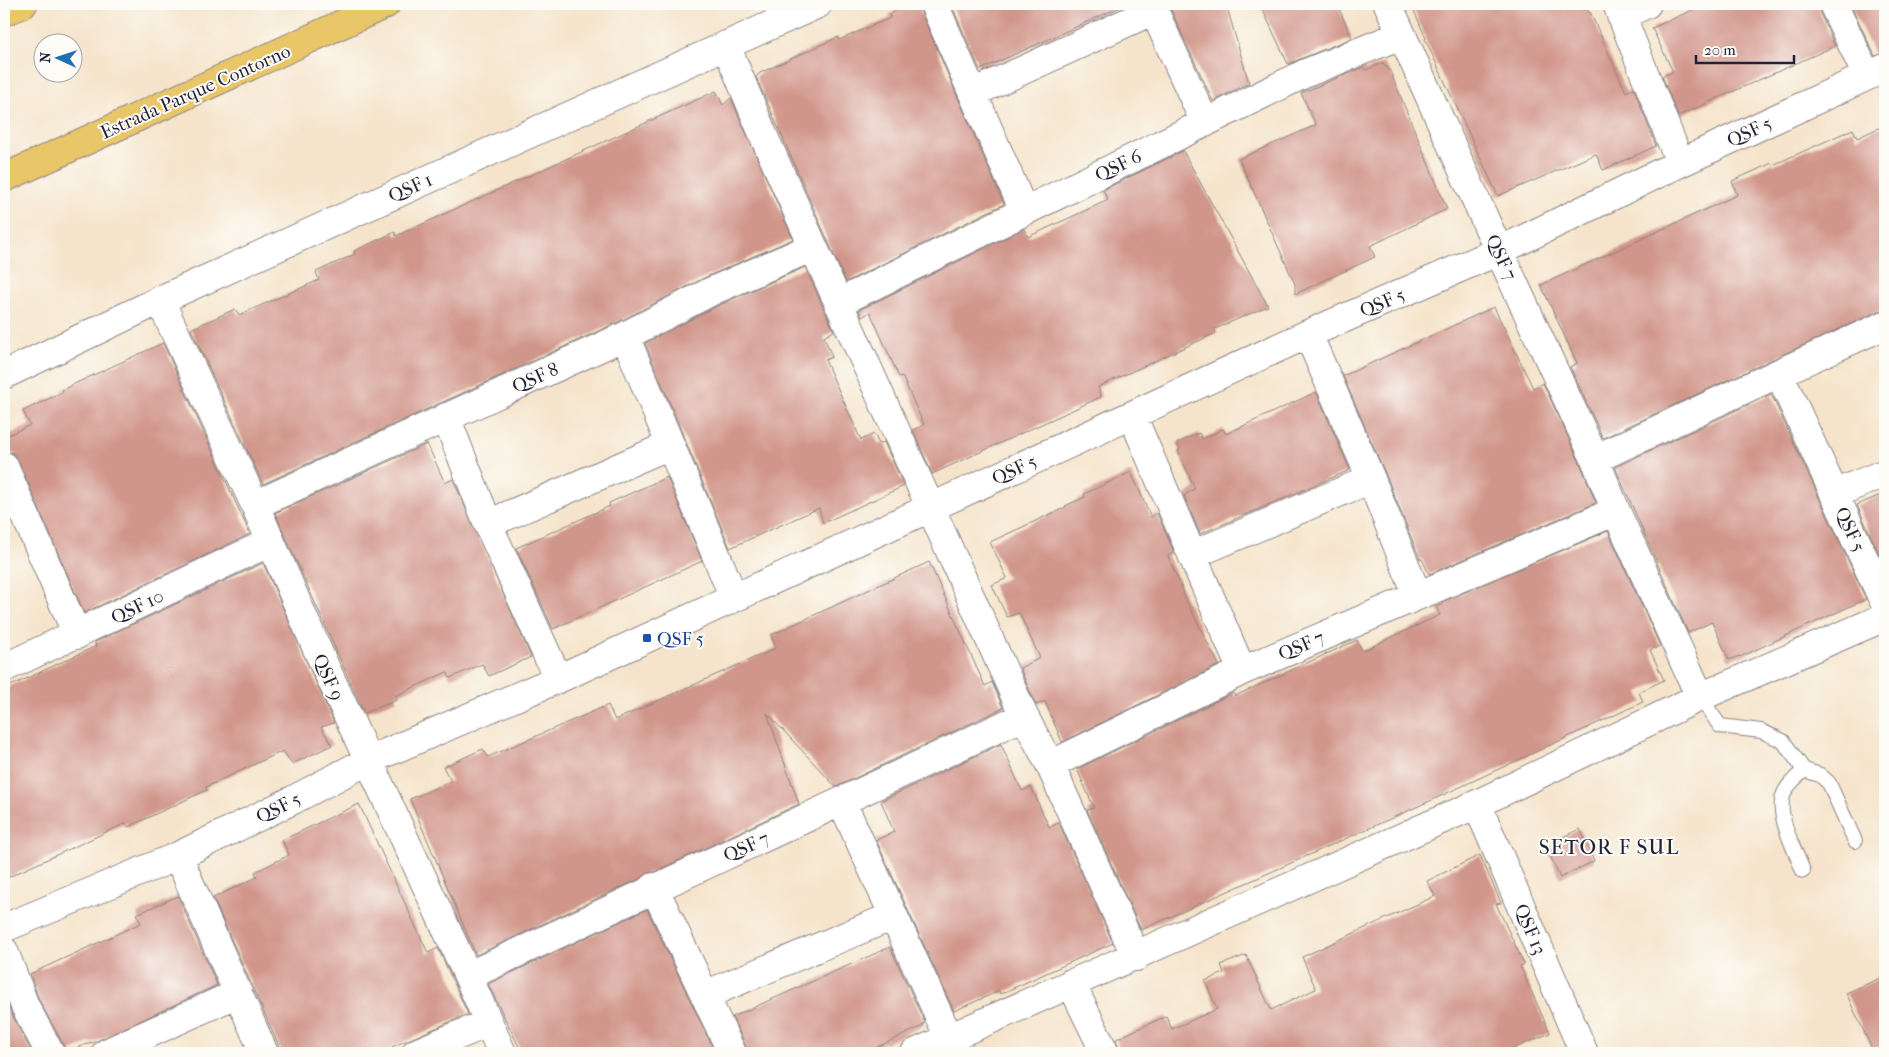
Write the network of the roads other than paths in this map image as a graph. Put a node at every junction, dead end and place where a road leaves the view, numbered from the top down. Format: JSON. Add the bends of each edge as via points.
{"nodes":[{"id":1,"x":24,"y":4,"type":"edge"},
{"id":2,"x":386,"y":4,"type":"edge"},
{"id":3,"x":818,"y":4,"type":"edge"},
{"id":4,"x":934,"y":4,"type":"edge"},
{"id":5,"x":1388,"y":4,"type":"edge"},
{"id":6,"x":1647,"y":4,"type":"edge"},
{"id":7,"x":1833,"y":4,"type":"edge"},
{"id":8,"x":1153,"y":7,"type":"edge"},
{"id":9,"x":1619,"y":10,"type":"edge"},
{"id":10,"x":4,"y":12,"type":"edge"},
{"id":11,"x":1401,"y":35,"type":"junction"},
{"id":12,"x":726,"y":44,"type":"junction"},
{"id":13,"x":1876,"y":72,"type":"edge"},
{"id":14,"x":973,"y":93,"type":"junction"},
{"id":15,"x":1205,"y":122,"type":"junction"},
{"id":16,"x":1680,"y":163,"type":"junction"},
{"id":17,"x":4,"y":178,"type":"edge"},
{"id":18,"x":1024,"y":211,"type":"junction"},
{"id":19,"x":813,"y":246,"type":"junction"},
{"id":20,"x":1499,"y":251,"type":"junction"},
{"id":21,"x":160,"y":300,"type":"junction"},
{"id":22,"x":838,"y":303,"type":"junction"},
{"id":23,"x":1885,"y":325,"type":"edge"},
{"id":24,"x":1308,"y":334,"type":"junction"},
{"id":25,"x":625,"y":336,"type":"junction"},
{"id":26,"x":1779,"y":372,"type":"junction"},
{"id":27,"x":4,"y":375,"type":"edge"},
{"id":28,"x":1132,"y":415,"type":"junction"},
{"id":29,"x":446,"y":417,"type":"junction"},
{"id":30,"x":670,"y":445,"type":"junction"},
{"id":31,"x":1595,"y":459,"type":"junction"},
{"id":32,"x":4,"y":466,"type":"edge"},
{"id":33,"x":1885,"y":473,"type":"edge"},
{"id":34,"x":1370,"y":479,"type":"junction"},
{"id":35,"x":1834,"y":494,"type":"junction"},
{"id":36,"x":255,"y":505,"type":"junction"},
{"id":37,"x":930,"y":508,"type":"junction"},
{"id":38,"x":1616,"y":511,"type":"junction"},
{"id":39,"x":13,"y":513,"type":"edge"},
{"id":40,"x":488,"y":524,"type":"junction"},
{"id":41,"x":270,"y":542,"type":"junction"},
{"id":42,"x":1192,"y":555,"type":"junction"},
{"id":43,"x":1417,"y":595,"type":"junction"},
{"id":44,"x":734,"y":598,"type":"junction"},
{"id":45,"x":1885,"y":604,"type":"edge"},
{"id":46,"x":1885,"y":617,"type":"edge"},
{"id":47,"x":77,"y":635,"type":"junction"},
{"id":48,"x":4,"y":668,"type":"edge"},
{"id":49,"x":1242,"y":671,"type":"junction"},
{"id":50,"x":558,"y":679,"type":"junction"},
{"id":51,"x":1700,"y":697,"type":"junction"},
{"id":52,"x":1024,"y":716,"type":"junction"},
{"id":53,"x":368,"y":761,"type":"junction"},
{"id":54,"x":1050,"y":765,"type":"junction"},
{"id":55,"x":1804,"y":770,"type":"junction"},
{"id":56,"x":842,"y":802,"type":"junction"},
{"id":57,"x":1477,"y":804,"type":"junction"},
{"id":58,"x":1855,"y":842,"type":"dead end"},
{"id":59,"x":178,"y":856,"type":"junction"},
{"id":60,"x":1803,"y":871,"type":"dead end"},
{"id":61,"x":654,"y":887,"type":"junction"},
{"id":62,"x":893,"y":916,"type":"junction"},
{"id":63,"x":4,"y":928,"type":"edge"},
{"id":64,"x":4,"y":951,"type":"edge"},
{"id":65,"x":1136,"y":957,"type":"junction"},
{"id":66,"x":468,"y":976,"type":"junction"},
{"id":67,"x":1072,"y":983,"type":"junction"},
{"id":68,"x":238,"y":993,"type":"junction"},
{"id":69,"x":705,"y":995,"type":"junction"},
{"id":70,"x":488,"y":1023,"type":"junction"},
{"id":71,"x":948,"y":1038,"type":"junction"},
{"id":72,"x":50,"y":1053,"type":"edge"},
{"id":73,"x":106,"y":1053,"type":"edge"},
{"id":74,"x":264,"y":1053,"type":"edge"},
{"id":75,"x":416,"y":1053,"type":"edge"},
{"id":76,"x":502,"y":1053,"type":"edge"},
{"id":77,"x":732,"y":1053,"type":"edge"},
{"id":78,"x":915,"y":1053,"type":"edge"},
{"id":79,"x":1104,"y":1053,"type":"edge"},
{"id":80,"x":1584,"y":1053,"type":"edge"}],
"edges":[{"from":1,"to":10,"type":"highway"},
{"from":2,"to":17,"type":"highway","name":"Estrada Parque Contorno"},
{"from":3,"to":12,"type":"street","name":"QSF 1"},
{"from":4,"to":14,"type":"street"},
{"from":5,"to":11,"type":"street","name":"QSF 7"},
{"from":6,"to":9,"type":"street"},
{"from":7,"to":13,"type":"street"},
{"from":8,"to":14,"type":"street"},
{"from":8,"to":15,"type":"street"},
{"from":9,"to":16,"type":"street"},
{"from":11,"to":15,"type":"street","name":"QSF 6","via":[[1306,73]]},
{"from":11,"to":20,"type":"street","name":"QSF 7"},
{"from":12,"to":19,"type":"street"},
{"from":12,"to":21,"type":"street","name":"QSF 1"},
{"from":13,"to":16,"type":"street","name":"QSF 5"},
{"from":14,"to":18,"type":"street"},
{"from":15,"to":18,"type":"street","name":"QSF 6"},
{"from":16,"to":20,"type":"street","name":"QSF 5"},
{"from":18,"to":22,"type":"street","name":"QSF 6"},
{"from":19,"to":22,"type":"street"},
{"from":19,"to":25,"type":"street","name":"QSF 8"},
{"from":20,"to":24,"type":"street","name":"QSF 5"},
{"from":20,"to":31,"type":"street","name":"QSF 7"},
{"from":21,"to":27,"type":"street","name":"QSF 1"},
{"from":21,"to":36,"type":"street","name":"QSF 9"},
{"from":22,"to":37,"type":"street"},
{"from":23,"to":26,"type":"street"},
{"from":24,"to":28,"type":"street","name":"QSF 5"},
{"from":24,"to":34,"type":"street"},
{"from":25,"to":29,"type":"street","name":"QSF 8"},
{"from":25,"to":30,"type":"street"},
{"from":26,"to":31,"type":"street"},
{"from":26,"to":35,"type":"street","name":"QSF 5"},
{"from":28,"to":37,"type":"street","name":"QSF 5"},
{"from":28,"to":42,"type":"street"},
{"from":29,"to":36,"type":"street","name":"QSF 8"},
{"from":29,"to":40,"type":"street"},
{"from":30,"to":40,"type":"street"},
{"from":30,"to":44,"type":"street"},
{"from":31,"to":38,"type":"street","name":"QSF 7"},
{"from":32,"to":39,"type":"street"},
{"from":33,"to":35,"type":"street"},
{"from":34,"to":42,"type":"street"},
{"from":34,"to":43,"type":"street"},
{"from":35,"to":45,"type":"street","name":"QSF 5"},
{"from":36,"to":41,"type":"street","name":"QSF 9"},
{"from":37,"to":44,"type":"street","name":"QSF 5"},
{"from":37,"to":52,"type":"street"},
{"from":38,"to":43,"type":"street","name":"QSF 7"},
{"from":38,"to":51,"type":"street","name":"QSF 7"},
{"from":39,"to":47,"type":"street"},
{"from":40,"to":50,"type":"street"},
{"from":41,"to":47,"type":"street","name":"QSF 10"},
{"from":41,"to":53,"type":"street","name":"QSF 9"},
{"from":42,"to":49,"type":"street"},
{"from":43,"to":49,"type":"street","name":"QSF 7"},
{"from":44,"to":50,"type":"street","name":"QSF 5"},
{"from":46,"to":51,"type":"street"},
{"from":47,"to":48,"type":"street","name":"QSF 10"},
{"from":49,"to":54,"type":"street","name":"QSF 7"},
{"from":50,"to":53,"type":"street","name":"QSF 5"},
{"from":51,"to":55,"type":"lane","via":[[1720,726],[1761,731],[1783,741]]},
{"from":51,"to":57,"type":"street"},
{"from":52,"to":54,"type":"street"},
{"from":52,"to":56,"type":"street","name":"QSF 7"},
{"from":53,"to":59,"type":"street","name":"QSF 5"},
{"from":53,"to":66,"type":"street","name":"QSF 9"},
{"from":54,"to":65,"type":"street"},
{"from":55,"to":58,"type":"lane","via":[[1820,775],[1829,783]]},
{"from":55,"to":60,"type":"lane","via":[[1790,784],[1782,800],[1784,820]]},
{"from":56,"to":61,"type":"street","name":"QSF 7"},
{"from":56,"to":62,"type":"street"},
{"from":57,"to":65,"type":"street"},
{"from":57,"to":80,"type":"street","name":"QSF 13"},
{"from":59,"to":63,"type":"street","name":"QSF 5"},
{"from":59,"to":68,"type":"street"},
{"from":61,"to":66,"type":"street","name":"QSF 7"},
{"from":61,"to":69,"type":"street"},
{"from":62,"to":69,"type":"street"},
{"from":62,"to":71,"type":"street"},
{"from":64,"to":72,"type":"street","via":[[25,1006]]},
{"from":65,"to":67,"type":"street"},
{"from":66,"to":70,"type":"street","name":"QSF 9"},
{"from":67,"to":71,"type":"street"},
{"from":67,"to":79,"type":"street"},
{"from":68,"to":73,"type":"street"},
{"from":68,"to":74,"type":"street"},
{"from":69,"to":77,"type":"street"},
{"from":70,"to":75,"type":"street"},
{"from":70,"to":76,"type":"street","name":"QSF 9"},
{"from":71,"to":78,"type":"street"}]}
